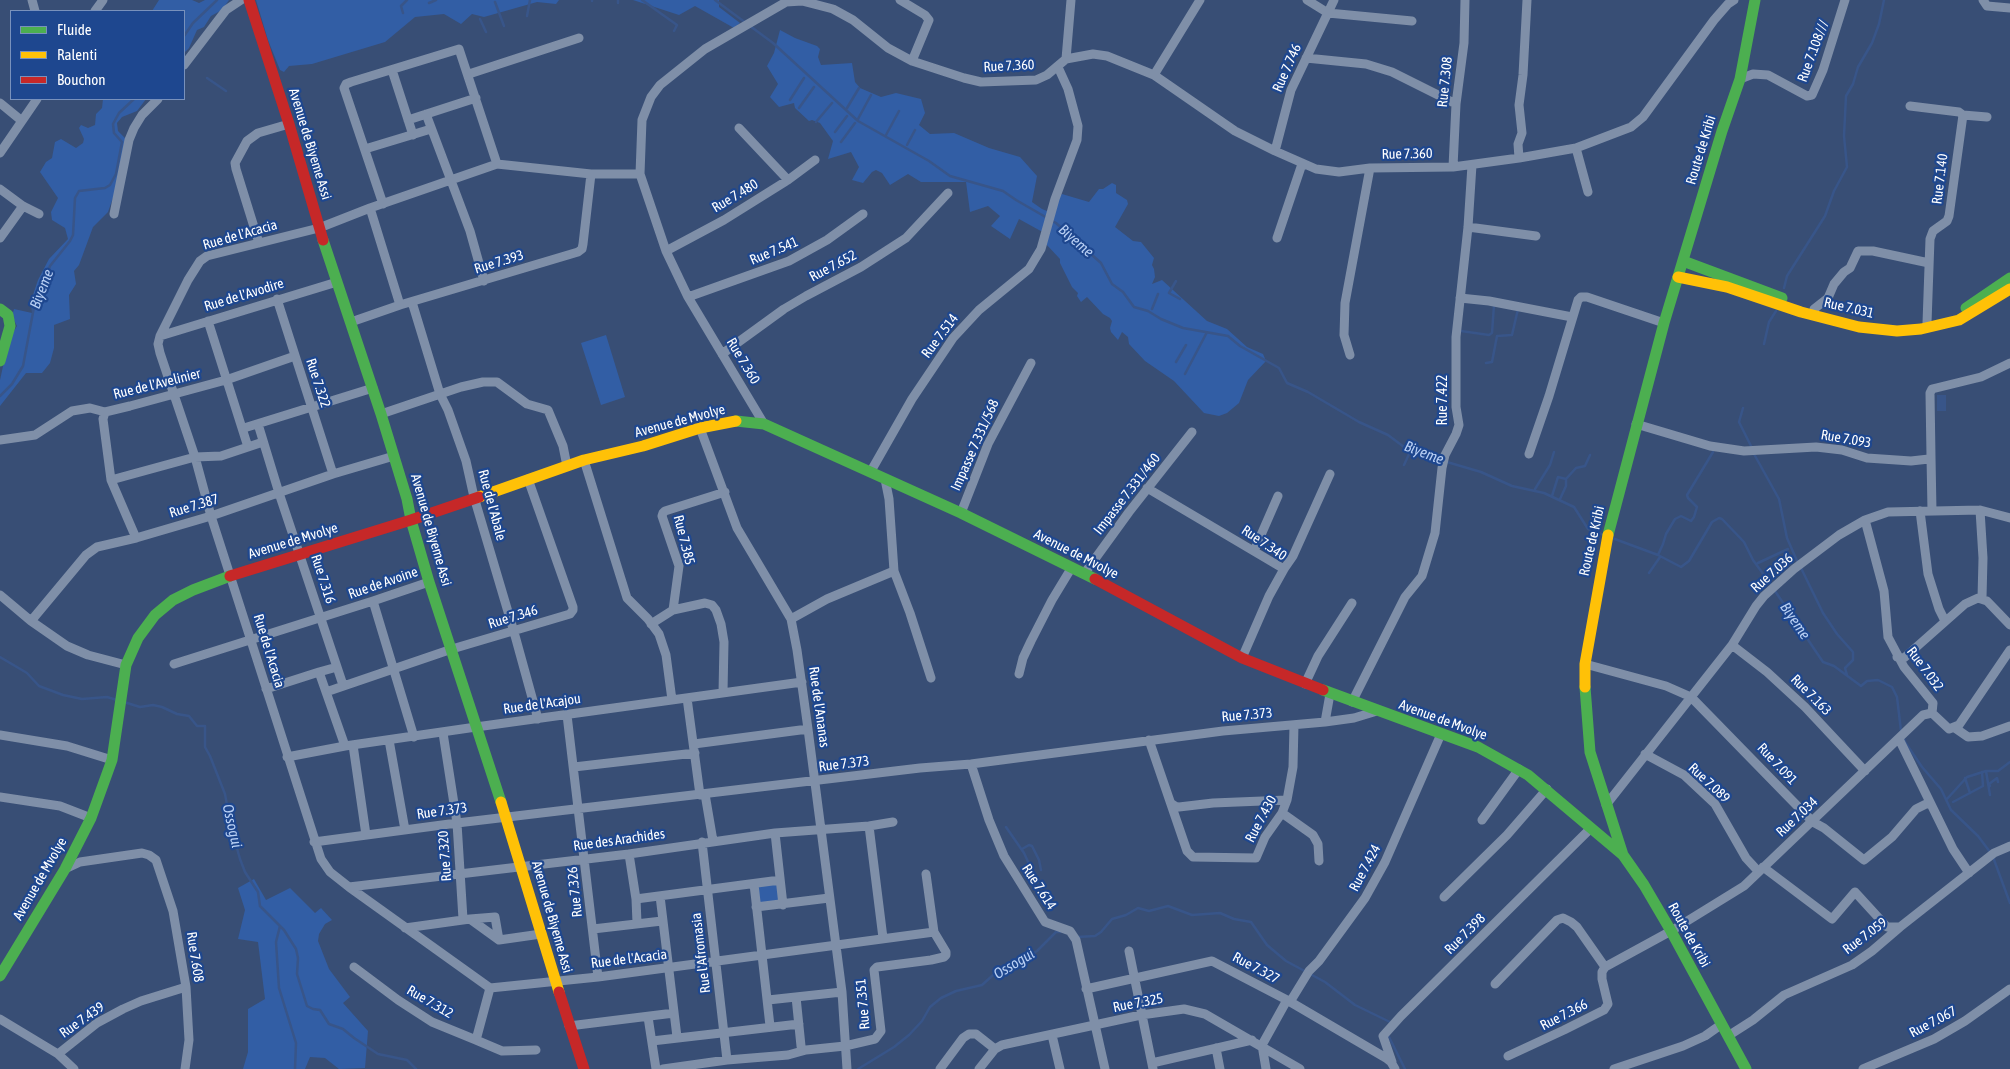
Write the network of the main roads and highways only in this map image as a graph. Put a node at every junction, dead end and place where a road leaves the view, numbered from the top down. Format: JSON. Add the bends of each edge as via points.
{"nodes":[{"id":1,"x":249,"y":0,"type":"edge"},
{"id":2,"x":1756,"y":0,"type":"edge"},
{"id":3,"x":1683,"y":261,"type":"junction"},
{"id":4,"x":1678,"y":276,"type":"junction"},
{"id":5,"x":2010,"y":278,"type":"edge"},
{"id":6,"x":2010,"y":288,"type":"edge"},
{"id":7,"x":1780,"y":301,"type":"junction"},
{"id":8,"x":0,"y":309,"type":"edge"},
{"id":9,"x":0,"y":362,"type":"edge"},
{"id":10,"x":411,"y":520,"type":"junction"},
{"id":11,"x":1623,"y":855,"type":"junction"},
{"id":12,"x":0,"y":976,"type":"edge"},
{"id":13,"x":584,"y":1069,"type":"edge"},
{"id":14,"x":1746,"y":1069,"type":"edge"}],
"edges":[{"from":1,"to":10,"type":"main road","name":"Avenue de Biyeme Assi","via":[[336,282],[373,388]]},
{"from":2,"to":3,"type":"main road","name":"Route de Kribi","via":[[1740,79]]},
{"from":3,"to":4,"type":"main road","name":"Route de Kribi"},
{"from":3,"to":7,"type":"main road","name":"Rue 7.031"},
{"from":4,"to":7,"type":"main road","name":"Rue 7.031"},
{"from":4,"to":11,"type":"main road","name":"Route de Kribi","via":[[1609,531],[1585,664],[1590,752]]},
{"from":5,"to":7,"type":"main road","name":"Rue 7.031","via":[[1963,310],[1927,323],[1861,322]]},
{"from":6,"to":7,"type":"main road","name":"Rue 7.031","via":[[1959,320],[1921,330],[1859,327]]},
{"from":8,"to":9,"type":"main road","via":[[8,315],[10,326]]},
{"from":10,"to":11,"type":"main road","name":"Avenue de Mvolye","via":[[584,460],[700,428],[737,421],[764,424],[1072,567],[1242,658],[1330,694],[1478,747],[1519,769],[1547,789]]},
{"from":10,"to":12,"type":"main road","name":"Avenue de Mvolye","via":[[193,590],[155,615],[138,638],[126,665],[112,760],[91,818],[65,869]]},
{"from":10,"to":13,"type":"main road","name":"Avenue de Biyeme Assi"},
{"from":11,"to":14,"type":"main road","name":"Route de Kribi","via":[[1644,885]]}]}
